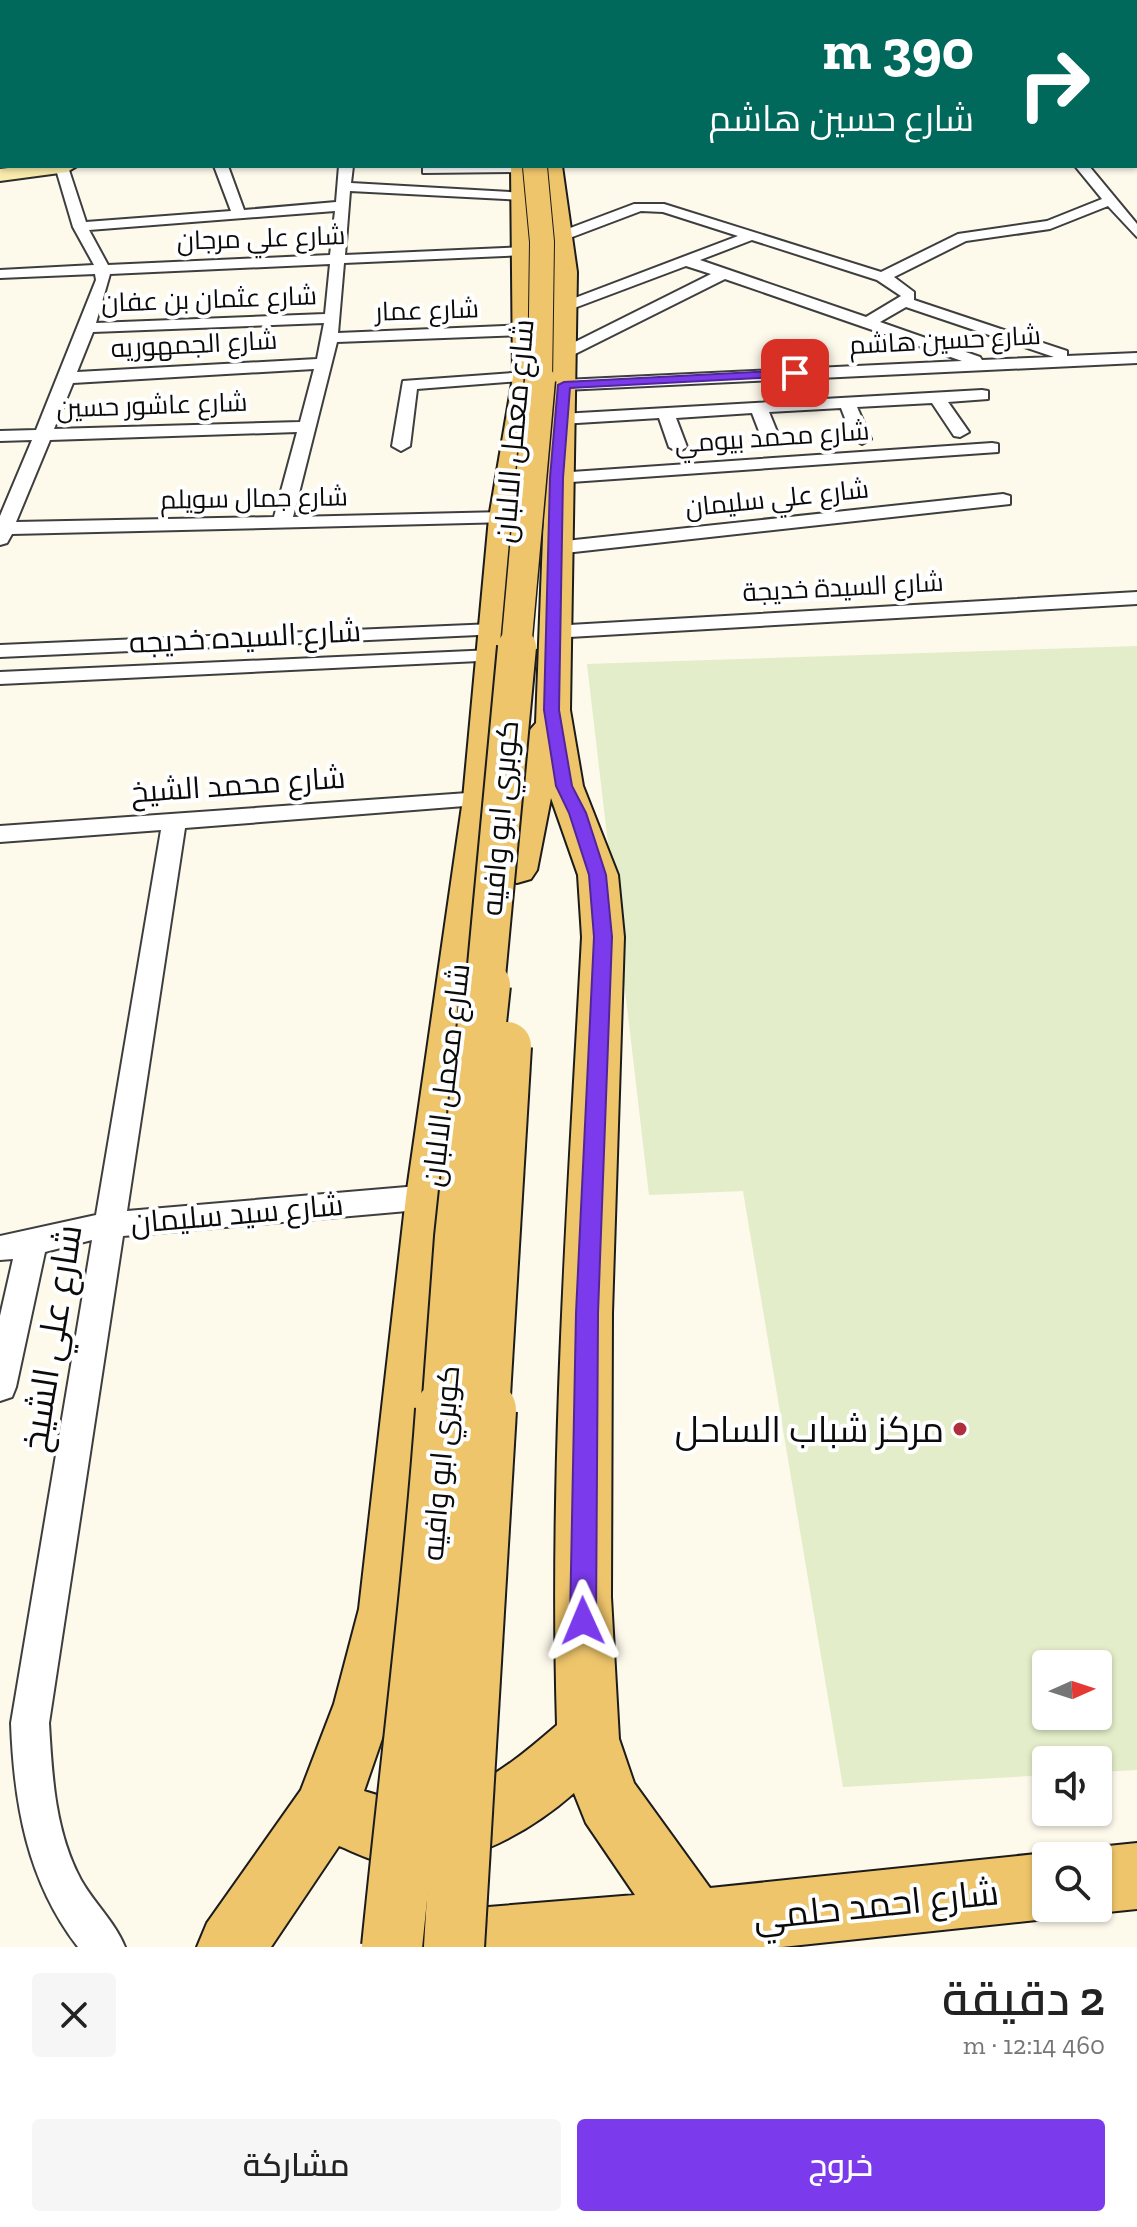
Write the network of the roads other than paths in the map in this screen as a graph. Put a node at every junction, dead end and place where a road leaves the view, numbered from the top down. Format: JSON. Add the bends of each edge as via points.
{"nodes":[{"id":1,"x":50,"y":168,"type":"edge"},
{"id":2,"x":65,"y":168,"type":"edge"},
{"id":3,"x":222,"y":168,"type":"edge"},
{"id":4,"x":346,"y":168,"type":"edge"},
{"id":5,"x":551,"y":168,"type":"edge"},
{"id":6,"x":1084,"y":168,"type":"edge"},
{"id":7,"x":428,"y":170,"type":"dead end"},
{"id":8,"x":525,"y":174,"type":"edge"},
{"id":9,"x":0,"y":175,"type":"edge"},
{"id":10,"x":345,"y":187,"type":"junction"},
{"id":11,"x":1110,"y":200,"type":"junction"},
{"id":12,"x":343,"y":206,"type":"junction"},
{"id":13,"x":239,"y":214,"type":"junction"},
{"id":14,"x":80,"y":227,"type":"junction"},
{"id":15,"x":1137,"y":233,"type":"edge"},
{"id":16,"x":562,"y":236,"type":"junction"},
{"id":17,"x":751,"y":236,"type":"junction"},
{"id":18,"x":525,"y":251,"type":"junction"},
{"id":19,"x":338,"y":259,"type":"junction"},
{"id":20,"x":690,"y":262,"type":"junction"},
{"id":21,"x":103,"y":268,"type":"junction"},
{"id":22,"x":0,"y":274,"type":"edge"},
{"id":23,"x":723,"y":274,"type":"junction"},
{"id":24,"x":882,"y":277,"type":"junction"},
{"id":25,"x":905,"y":302,"type":"junction"},
{"id":26,"x":564,"y":307,"type":"junction"},
{"id":27,"x":332,"y":318,"type":"junction"},
{"id":28,"x":869,"y":322,"type":"junction"},
{"id":29,"x":87,"y":328,"type":"junction"},
{"id":30,"x":526,"y":330,"type":"junction"},
{"id":31,"x":330,"y":338,"type":"junction"},
{"id":32,"x":565,"y":353,"type":"junction"},
{"id":33,"x":1137,"y":358,"type":"edge"},
{"id":34,"x":1076,"y":359,"type":"junction"},
{"id":35,"x":325,"y":363,"type":"junction"},
{"id":36,"x":986,"y":364,"type":"junction"},
{"id":37,"x":526,"y":377,"type":"junction"},
{"id":38,"x":66,"y":378,"type":"junction"},
{"id":39,"x":564,"y":385,"type":"junction"},
{"id":40,"x":982,"y":395,"type":"dead end"},
{"id":41,"x":936,"y":397,"type":"junction"},
{"id":42,"x":847,"y":403,"type":"junction"},
{"id":43,"x":758,"y":407,"type":"junction"},
{"id":44,"x":666,"y":413,"type":"junction"},
{"id":45,"x":561,"y":419,"type":"junction"},
{"id":46,"x":306,"y":427,"type":"junction"},
{"id":47,"x":960,"y":432,"type":"dead end"},
{"id":48,"x":42,"y":435,"type":"junction"},
{"id":49,"x":0,"y":436,"type":"edge"},
{"id":50,"x":771,"y":439,"type":"dead end"},
{"id":51,"x":862,"y":439,"type":"dead end"},
{"id":52,"x":401,"y":446,"type":"dead end"},
{"id":53,"x":678,"y":447,"type":"dead end"},
{"id":54,"x":992,"y":448,"type":"dead end"},
{"id":55,"x":557,"y":478,"type":"junction"},
{"id":56,"x":1003,"y":500,"type":"dead end"},
{"id":57,"x":504,"y":518,"type":"junction"},
{"id":58,"x":282,"y":524,"type":"junction"},
{"id":59,"x":2,"y":533,"type":"edge"},
{"id":60,"x":554,"y":557,"type":"junction"},
{"id":61,"x":502,"y":567,"type":"junction"},
{"id":62,"x":1137,"y":598,"type":"edge"},
{"id":63,"x":552,"y":632,"type":"junction"},
{"id":64,"x":493,"y":643,"type":"junction"},
{"id":65,"x":0,"y":651,"type":"edge"},
{"id":66,"x":0,"y":678,"type":"edge"},
{"id":67,"x":552,"y":710,"type":"junction"},
{"id":68,"x":480,"y":811,"type":"junction"},
{"id":69,"x":174,"y":821,"type":"junction"},
{"id":70,"x":0,"y":834,"type":"edge"},
{"id":71,"x":469,"y":1166,"type":"junction"},
{"id":72,"x":430,"y":1197,"type":"junction"},
{"id":73,"x":109,"y":1225,"type":"junction"},
{"id":74,"x":16,"y":1247,"type":"edge"},
{"id":75,"x":0,"y":1387,"type":"edge"},
{"id":76,"x":588,"y":1739,"type":"junction"},
{"id":77,"x":326,"y":1810,"type":"junction"},
{"id":78,"x":1137,"y":1876,"type":"edge"},
{"id":79,"x":1112,"y":1879,"type":"edge"},
{"id":80,"x":1032,"y":1887,"type":"edge"},
{"id":81,"x":695,"y":1923,"type":"junction"},
{"id":82,"x":104,"y":1947,"type":"edge"},
{"id":83,"x":231,"y":1947,"type":"edge"},
{"id":84,"x":392,"y":1947,"type":"edge"},
{"id":85,"x":420,"y":1947,"type":"edge"},
{"id":86,"x":454,"y":1947,"type":"edge"}],
"edges":[{"from":1,"to":9,"type":"street"},
{"from":2,"to":14,"type":"street"},
{"from":3,"to":13,"type":"street"},
{"from":4,"to":10,"type":"street"},
{"from":5,"to":16,"type":"main road","name":"شارع معمل الالبان"},
{"from":6,"to":11,"type":"street"},
{"from":7,"to":8,"type":"street"},
{"from":8,"to":10,"type":"street","via":[[437,194]]},
{"from":8,"to":18,"type":"main road","name":"شارع معمل الالبان"},
{"from":8,"to":71,"type":"main road","name":"كوبري ابو وافيه","bridge":true,"via":[[542,242],[540,393]]},
{"from":10,"to":12,"type":"street"},
{"from":11,"to":15,"type":"street"},
{"from":11,"to":24,"type":"street","via":[[1050,225],[963,237]]},
{"from":12,"to":13,"type":"street"},
{"from":12,"to":19,"type":"street"},
{"from":13,"to":14,"type":"street"},
{"from":14,"to":21,"type":"street"},
{"from":16,"to":17,"type":"street","via":[[648,206]]},
{"from":16,"to":26,"type":"main road","name":"شارع معمل الالبان"},
{"from":17,"to":20,"type":"street"},
{"from":17,"to":24,"type":"street"},
{"from":18,"to":19,"type":"street","name":"شارع علي مرجان"},
{"from":18,"to":30,"type":"main road","name":"شارع معمل الالبان"},
{"from":19,"to":21,"type":"street","name":"شارع علي مرجان"},
{"from":19,"to":27,"type":"street"},
{"from":20,"to":23,"type":"street"},
{"from":20,"to":26,"type":"street"},
{"from":21,"to":22,"type":"street","name":"شارع علي مرجان"},
{"from":21,"to":29,"type":"street"},
{"from":23,"to":28,"type":"street"},
{"from":23,"to":32,"type":"street"},
{"from":24,"to":25,"type":"street","via":[[906,290]]},
{"from":25,"to":28,"type":"street"},
{"from":25,"to":34,"type":"street"},
{"from":26,"to":32,"type":"main road","name":"شارع معمل الالبان"},
{"from":27,"to":29,"type":"street","name":"شارع عثمان بن عفان"},
{"from":27,"to":31,"type":"street"},
{"from":28,"to":36,"type":"street"},
{"from":29,"to":38,"type":"street"},
{"from":30,"to":31,"type":"street","name":"شارع عمار"},
{"from":30,"to":37,"type":"main road","name":"شارع معمل الالبان"},
{"from":31,"to":35,"type":"street"},
{"from":32,"to":39,"type":"main road","name":"شارع معمل الالبان"},
{"from":33,"to":34,"type":"street","name":"شارع حسين هاشم"},
{"from":34,"to":36,"type":"street","name":"شارع حسين هاشم"},
{"from":35,"to":38,"type":"street","name":"شارع الجمهوريه"},
{"from":35,"to":46,"type":"street"},
{"from":36,"to":39,"type":"street","name":"شارع حسين هاشم"},
{"from":37,"to":52,"type":"street","via":[[409,385]]},
{"from":37,"to":57,"type":"main road","name":"شارع معمل الالبان"},
{"from":38,"to":48,"type":"street"},
{"from":39,"to":45,"type":"main road","name":"شارع معمل الالبان"},
{"from":40,"to":41,"type":"street"},
{"from":41,"to":42,"type":"street"},
{"from":41,"to":47,"type":"street"},
{"from":42,"to":43,"type":"street"},
{"from":42,"to":51,"type":"street"},
{"from":43,"to":44,"type":"street"},
{"from":43,"to":50,"type":"street"},
{"from":44,"to":45,"type":"street"},
{"from":44,"to":53,"type":"street"},
{"from":45,"to":55,"type":"main road","name":"شارع معمل الالبان"},
{"from":46,"to":48,"type":"street","name":"شارع عاشور حسين"},
{"from":46,"to":58,"type":"street"},
{"from":48,"to":49,"type":"street","name":"شارع عاشور حسين"},
{"from":48,"to":59,"type":"street"},
{"from":54,"to":55,"type":"street","name":"شارع محمد بيومي"},
{"from":55,"to":60,"type":"main road","name":"شارع معمل الالبان"},
{"from":56,"to":60,"type":"street","name":"شارع علي سليمان"},
{"from":57,"to":58,"type":"street","name":"شارع جمال سويلم"},
{"from":57,"to":61,"type":"main road","name":"شارع معمل الالبان"},
{"from":58,"to":59,"type":"street","name":"شارع جمال سويلم"},
{"from":60,"to":61,"type":"main road"},
{"from":60,"to":63,"type":"main road","name":"شارع معمل الالبان"},
{"from":61,"to":64,"type":"main road","name":"شارع معمل الالبان"},
{"from":62,"to":63,"type":"street","name":"شارع السيدة خديجة"},
{"from":63,"to":67,"type":"main road","name":"شارع معمل الالبان"},
{"from":64,"to":65,"type":"street","name":"شارع السيده خديجه"},
{"from":64,"to":66,"type":"street","name":"شارع السيده خديجه"},
{"from":64,"to":68,"type":"main road","name":"شارع معمل الالبان"},
{"from":67,"to":76,"type":"main road","name":"شارع معمل الالبان","via":[[564,786],[598,875],[603,937],[587,1313],[582,1581]]},
{"from":67,"to":86,"type":"main road","name":"كوبري ابو وافيه","bridge":true,"via":[[517,870]]},
{"from":68,"to":69,"type":"street","name":"شارع محمد الشيخ"},
{"from":68,"to":71,"type":"main road","via":[[456,1133]]},
{"from":68,"to":72,"type":"main road","name":"شارع معمل الالبان"},
{"from":69,"to":70,"type":"street","name":"شارع محمد الشيخ"},
{"from":69,"to":73,"type":"street","name":"شارع علي الشيخ"},
{"from":71,"to":84,"type":"main road","name":"كوبري ابو وافيه","bridge":true,"via":[[437,1536]]},
{"from":72,"to":73,"type":"street","name":"شارع سيد سليمان"},
{"from":72,"to":77,"type":"main road","name":"شارع معمل الالبان","via":[[388,1609],[364,1704]]},
{"from":73,"to":74,"type":"street","name":"شارع سيد سليمان"},
{"from":73,"to":82,"type":"street","name":"شارع علي الشيخ","via":[[30,1723],[32,1791],[49,1858],[81,1920]]},
{"from":74,"to":75,"type":"street"},
{"from":76,"to":77,"type":"main road","via":[[494,1813],[441,1830],[386,1831]]},
{"from":76,"to":81,"type":"main road","name":"شارع معمل الالبان","via":[[608,1801]]},
{"from":77,"to":83,"type":"main road","name":"شارع معمل الالبان"},
{"from":78,"to":79,"type":"main road"},
{"from":80,"to":81,"type":"main road","name":"شارع احمد حلمي"},
{"from":81,"to":85,"type":"main road","name":"شارع احمد حلمي"}]}
